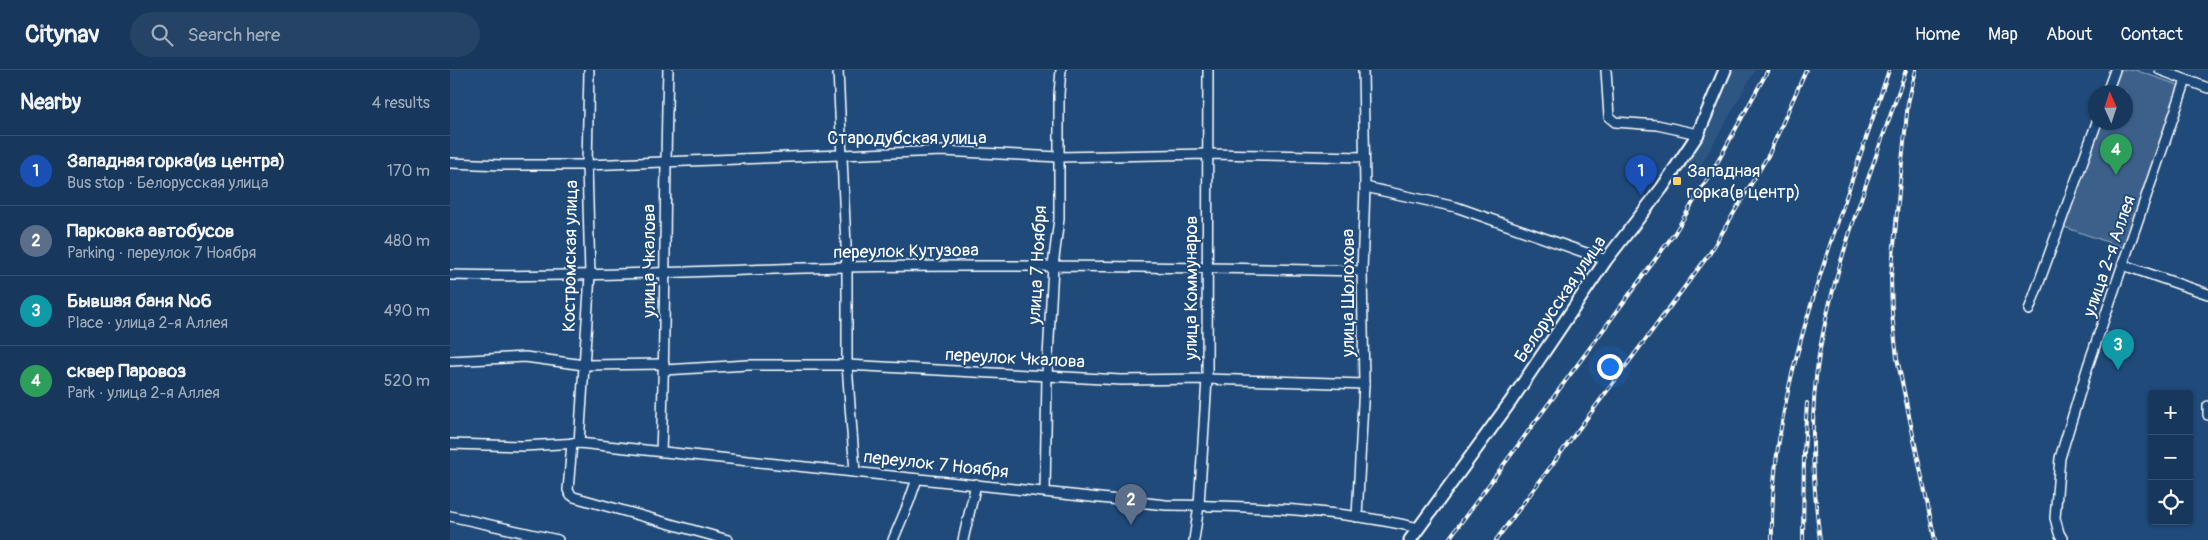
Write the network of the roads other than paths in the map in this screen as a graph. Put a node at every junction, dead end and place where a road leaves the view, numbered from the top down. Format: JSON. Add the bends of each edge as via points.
{"nodes":[{"id":1,"x":589,"y":70,"type":"edge"},
{"id":2,"x":668,"y":70,"type":"edge"},
{"id":3,"x":838,"y":70,"type":"edge"},
{"id":4,"x":1061,"y":70,"type":"edge"},
{"id":5,"x":1208,"y":70,"type":"edge"},
{"id":6,"x":1363,"y":70,"type":"edge"},
{"id":7,"x":1606,"y":70,"type":"edge"},
{"id":8,"x":1725,"y":70,"type":"edge"},
{"id":9,"x":2115,"y":70,"type":"edge"},
{"id":10,"x":2160,"y":70,"type":"edge"},
{"id":11,"x":2186,"y":80,"type":"junction"},
{"id":12,"x":2110,"y":85,"type":"edge"},
{"id":13,"x":2208,"y":88,"type":"edge"},
{"id":14,"x":2094,"y":130,"type":"edge"},
{"id":15,"x":1698,"y":134,"type":"junction"},
{"id":16,"x":842,"y":154,"type":"junction"},
{"id":17,"x":1208,"y":154,"type":"junction"},
{"id":18,"x":1059,"y":157,"type":"junction"},
{"id":19,"x":1364,"y":157,"type":"junction"},
{"id":20,"x":665,"y":161,"type":"junction"},
{"id":21,"x":450,"y":163,"type":"edge"},
{"id":22,"x":587,"y":164,"type":"junction"},
{"id":23,"x":1365,"y":186,"type":"junction"},
{"id":24,"x":1606,"y":260,"type":"junction"},
{"id":25,"x":2123,"y":265,"type":"junction"},
{"id":26,"x":1053,"y":266,"type":"junction"},
{"id":27,"x":847,"y":267,"type":"junction"},
{"id":28,"x":1208,"y":267,"type":"junction"},
{"id":29,"x":666,"y":271,"type":"junction"},
{"id":30,"x":1362,"y":271,"type":"junction"},
{"id":31,"x":590,"y":275,"type":"junction"},
{"id":32,"x":450,"y":276,"type":"edge"},
{"id":33,"x":2208,"y":294,"type":"edge"},
{"id":34,"x":2029,"y":310,"type":"dead end"},
{"id":35,"x":450,"y":361,"type":"edge"},
{"id":36,"x":584,"y":365,"type":"junction"},
{"id":37,"x":847,"y":365,"type":"junction"},
{"id":38,"x":664,"y":367,"type":"junction"},
{"id":39,"x":1047,"y":375,"type":"junction"},
{"id":40,"x":1207,"y":380,"type":"junction"},
{"id":41,"x":1364,"y":384,"type":"junction"},
{"id":42,"x":2208,"y":406,"type":"edge"},
{"id":43,"x":2208,"y":415,"type":"edge"},
{"id":44,"x":576,"y":443,"type":"junction"},
{"id":45,"x":450,"y":444,"type":"edge"},
{"id":46,"x":661,"y":452,"type":"junction"},
{"id":47,"x":855,"y":472,"type":"junction"},
{"id":48,"x":916,"y":479,"type":"junction"},
{"id":49,"x":976,"y":484,"type":"junction"},
{"id":50,"x":1045,"y":492,"type":"junction"},
{"id":51,"x":1199,"y":505,"type":"junction"},
{"id":52,"x":450,"y":516,"type":"edge"},
{"id":53,"x":1357,"y":517,"type":"junction"},
{"id":54,"x":1419,"y":528,"type":"junction"},
{"id":55,"x":558,"y":540,"type":"edge"},
{"id":56,"x":728,"y":540,"type":"edge"},
{"id":57,"x":893,"y":540,"type":"edge"},
{"id":58,"x":963,"y":540,"type":"edge"},
{"id":59,"x":1194,"y":540,"type":"edge"},
{"id":60,"x":1410,"y":540,"type":"edge"},
{"id":61,"x":2063,"y":540,"type":"edge"}],
"edges":[{"from":1,"to":22,"type":"street","name":"Костромская улица"},
{"from":2,"to":20,"type":"street","name":"улица Чкалова"},
{"from":3,"to":16,"type":"street"},
{"from":4,"to":18,"type":"street","name":"улица 7 Ноября"},
{"from":5,"to":17,"type":"street","name":"улица Коммунаров"},
{"from":6,"to":19,"type":"street","name":"улица Шолохова"},
{"from":7,"to":15,"type":"street","via":[[1609,117],[1615,122],[1657,125]]},
{"from":8,"to":15,"type":"main road","name":"Белорусская улица"},
{"from":9,"to":12,"type":"street"},
{"from":10,"to":11,"type":"street"},
{"from":11,"to":13,"type":"street"},
{"from":11,"to":25,"type":"street","name":"улица 2-я Аллея"},
{"from":14,"to":34,"type":"street"},
{"from":15,"to":24,"type":"main road","name":"Белорусская улица","via":[[1662,188]]},
{"from":16,"to":18,"type":"street","name":"Стародубская улица","via":[[943,152]]},
{"from":16,"to":20,"type":"street","name":"Стародубская улица"},
{"from":16,"to":27,"type":"street"},
{"from":17,"to":18,"type":"street","name":"Стародубская улица"},
{"from":17,"to":19,"type":"street","name":"Стародубская улица"},
{"from":17,"to":28,"type":"street","name":"улица Коммунаров"},
{"from":18,"to":26,"type":"street","name":"улица 7 Ноября","via":[[1059,219]]},
{"from":19,"to":23,"type":"street","name":"улица Шолохова"},
{"from":20,"to":22,"type":"street","name":"Стародубская улица"},
{"from":20,"to":29,"type":"street","name":"улица Чкалова"},
{"from":21,"to":22,"type":"street","name":"Стародубская улица"},
{"from":22,"to":31,"type":"street","name":"Костромская улица"},
{"from":23,"to":24,"type":"street","via":[[1456,207]]},
{"from":23,"to":30,"type":"street","name":"улица Шолохова"},
{"from":24,"to":54,"type":"main road","name":"Белорусская улица","via":[[1511,401]]},
{"from":25,"to":33,"type":"street"},
{"from":25,"to":61,"type":"street","name":"улица 2-я Аллея","via":[[2060,458],[2055,518]]},
{"from":26,"to":27,"type":"street","name":"переулок Кутузова"},
{"from":26,"to":28,"type":"street","name":"переулок Кутузова"},
{"from":26,"to":39,"type":"street","name":"улица 7 Ноября"},
{"from":27,"to":29,"type":"street","name":"переулок Кутузова"},
{"from":27,"to":37,"type":"street"},
{"from":28,"to":30,"type":"street","name":"переулок Кутузова"},
{"from":28,"to":40,"type":"street","name":"улица Коммунаров"},
{"from":29,"to":31,"type":"street","name":"переулок Кутузова"},
{"from":29,"to":38,"type":"street","name":"улица Чкалова"},
{"from":30,"to":41,"type":"street","name":"улица Шолохова"},
{"from":31,"to":32,"type":"street","name":"переулок Кутузова"},
{"from":31,"to":36,"type":"street","name":"Костромская улица"},
{"from":35,"to":36,"type":"street","name":"переулок Чкалова","via":[[525,357]]},
{"from":36,"to":38,"type":"street","name":"переулок Чкалова"},
{"from":36,"to":44,"type":"street","name":"Костромская улица"},
{"from":37,"to":38,"type":"street","name":"переулок Чкалова"},
{"from":37,"to":39,"type":"street","name":"переулок Чкалова"},
{"from":37,"to":47,"type":"street"},
{"from":38,"to":46,"type":"street","name":"улица Чкалова"},
{"from":39,"to":40,"type":"street","name":"переулок Чкалова","via":[[1121,380]]},
{"from":39,"to":50,"type":"street","name":"улица 7 Ноября"},
{"from":40,"to":41,"type":"street","name":"переулок Чкалова"},
{"from":40,"to":51,"type":"street","name":"улица Коммунаров"},
{"from":41,"to":53,"type":"street","name":"улица Шолохова"},
{"from":42,"to":43,"type":"street"},
{"from":44,"to":45,"type":"street","name":"переулок 7 Ноября","via":[[523,446]]},
{"from":44,"to":46,"type":"street","name":"переулок 7 Ноября"},
{"from":44,"to":56,"type":"street","name":"Костромская улица","via":[[570,494]]},
{"from":46,"to":47,"type":"street","name":"переулок 7 Ноября"},
{"from":47,"to":48,"type":"street","name":"переулок 7 Ноября"},
{"from":48,"to":49,"type":"street","name":"переулок 7 Ноября"},
{"from":48,"to":57,"type":"street"},
{"from":49,"to":50,"type":"street","name":"переулок 7 Ноября"},
{"from":49,"to":58,"type":"street"},
{"from":50,"to":51,"type":"street","name":"переулок 7 Ноября","via":[[1166,505]]},
{"from":51,"to":53,"type":"street","name":"переулок 7 Ноября"},
{"from":51,"to":59,"type":"street","name":"улица Коммунаров"},
{"from":52,"to":55,"type":"street"},
{"from":53,"to":54,"type":"street","name":"переулок 7 Ноября"},
{"from":54,"to":60,"type":"main road","name":"Белорусская улица"}]}
